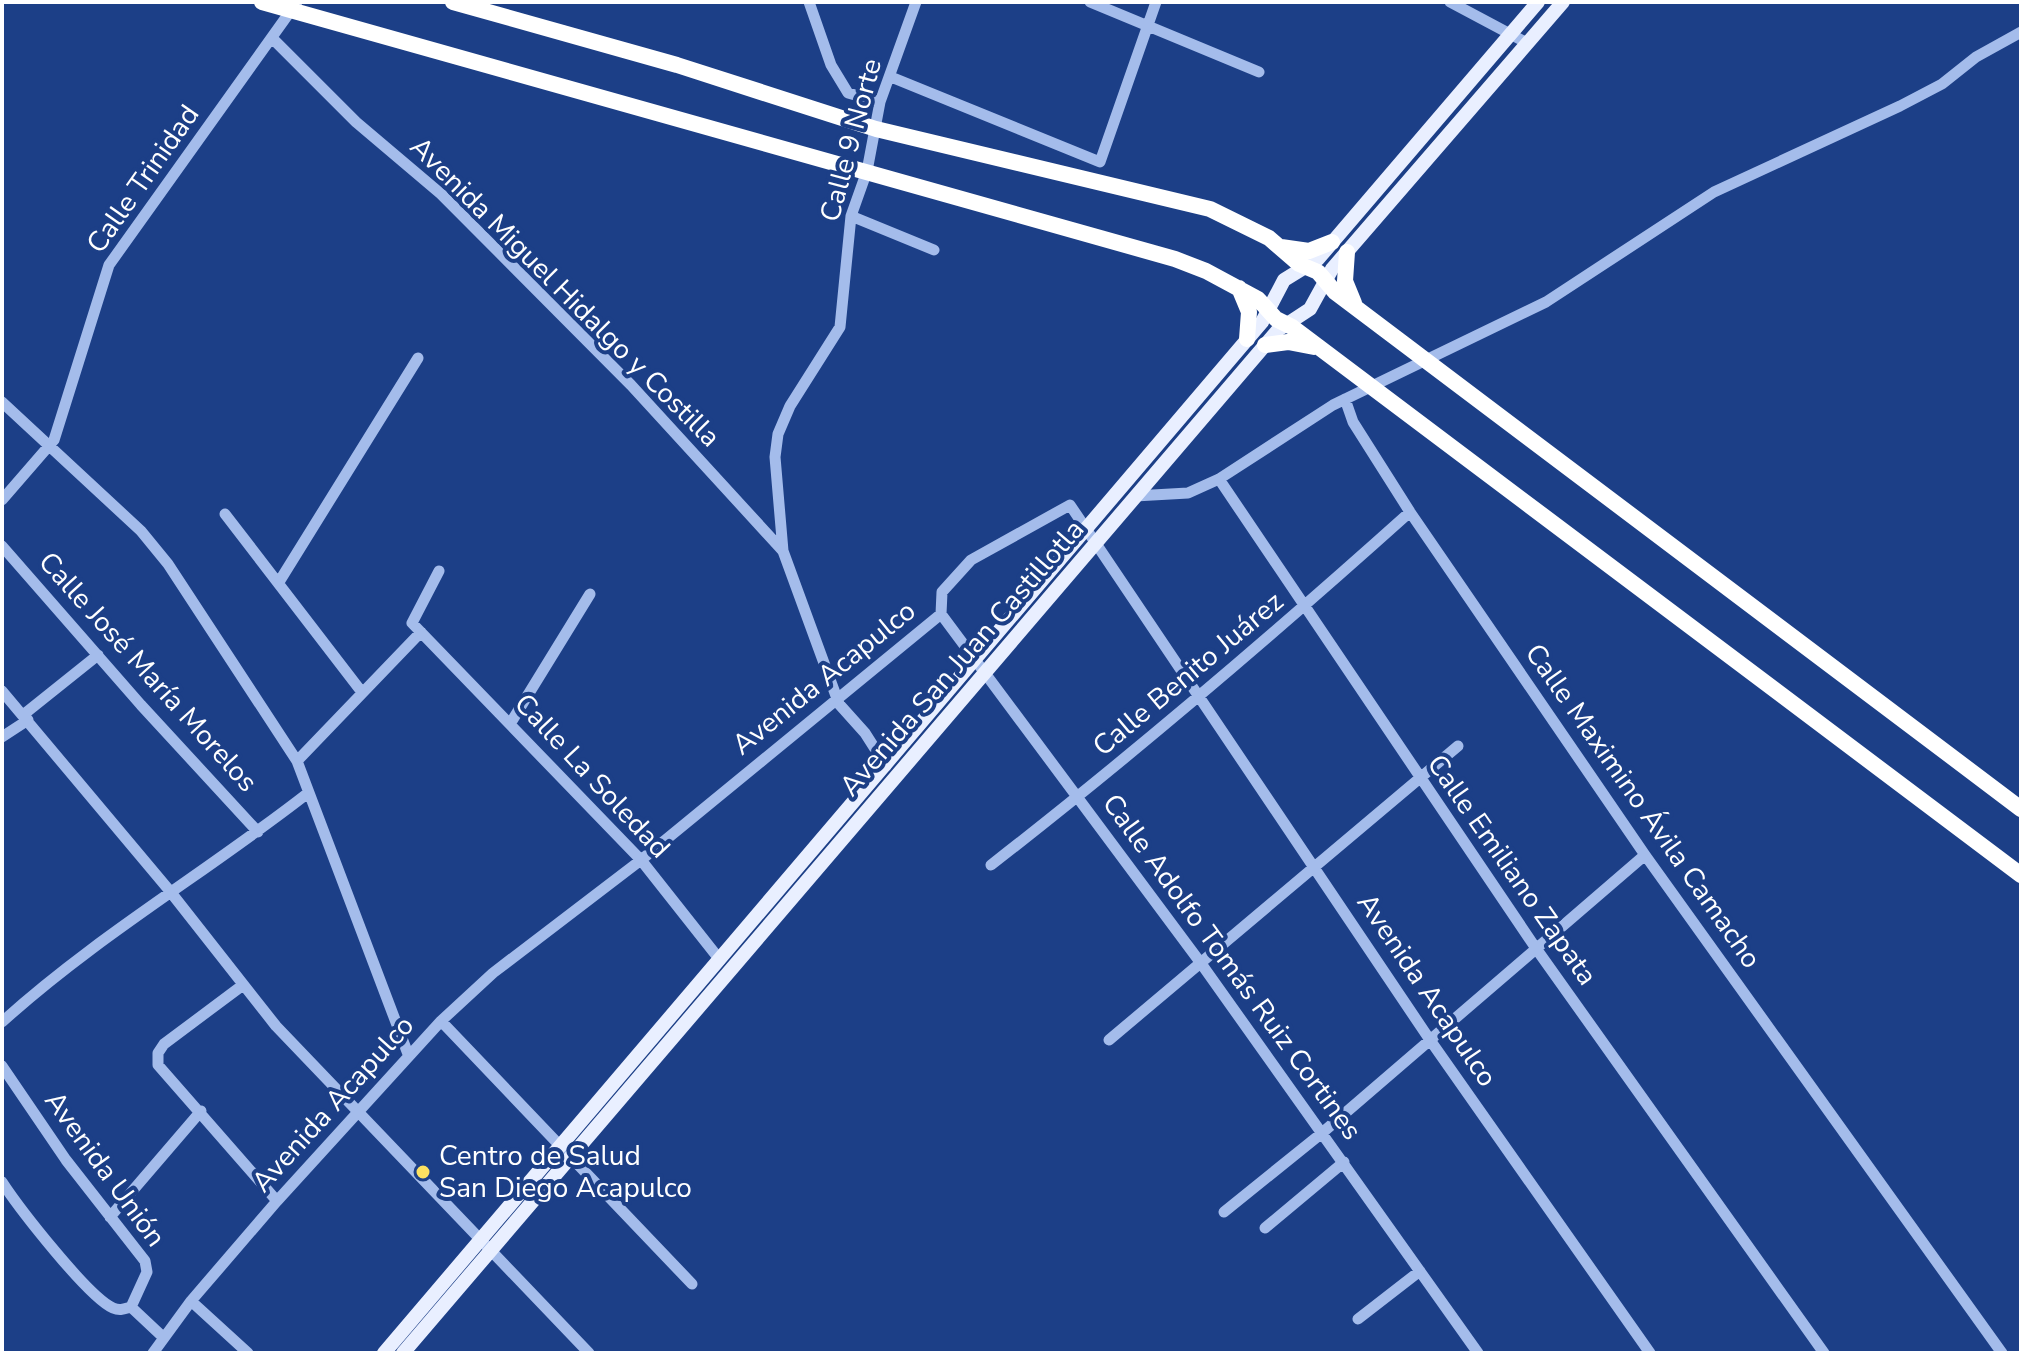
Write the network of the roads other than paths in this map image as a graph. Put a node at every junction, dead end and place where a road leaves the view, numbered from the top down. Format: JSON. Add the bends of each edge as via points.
{"nodes":[{"id":1,"x":262,"y":2,"type":"edge"},
{"id":2,"x":453,"y":2,"type":"edge"},
{"id":3,"x":809,"y":2,"type":"edge"},
{"id":4,"x":916,"y":2,"type":"edge"},
{"id":5,"x":1090,"y":2,"type":"edge"},
{"id":6,"x":1156,"y":2,"type":"edge"},
{"id":7,"x":1450,"y":2,"type":"edge"},
{"id":8,"x":1538,"y":2,"type":"edge"},
{"id":9,"x":1563,"y":2,"type":"edge"},
{"id":10,"x":294,"y":6,"type":"edge"},
{"id":11,"x":1147,"y":25,"type":"junction"},
{"id":12,"x":2021,"y":32,"type":"edge"},
{"id":13,"x":1509,"y":35,"type":"junction"},
{"id":14,"x":273,"y":39,"type":"junction"},
{"id":15,"x":1527,"y":43,"type":"junction"},
{"id":16,"x":1259,"y":72,"type":"dead end"},
{"id":17,"x":891,"y":77,"type":"junction"},
{"id":18,"x":880,"y":102,"type":"junction"},
{"id":19,"x":876,"y":129,"type":"junction"},
{"id":20,"x":867,"y":171,"type":"junction"},
{"id":21,"x":851,"y":216,"type":"junction"},
{"id":22,"x":1332,"y":242,"type":"junction"},
{"id":23,"x":1281,"y":247,"type":"junction"},
{"id":24,"x":934,"y":250,"type":"dead end"},
{"id":25,"x":1347,"y":252,"type":"junction"},
{"id":26,"x":1306,"y":267,"type":"junction"},
{"id":27,"x":1324,"y":281,"type":"junction"},
{"id":28,"x":1239,"y":288,"type":"junction"},
{"id":29,"x":1357,"y":308,"type":"junction"},
{"id":30,"x":1269,"y":310,"type":"junction"},
{"id":31,"x":1286,"y":323,"type":"junction"},
{"id":32,"x":1247,"y":339,"type":"junction"},
{"id":33,"x":1265,"y":345,"type":"junction"},
{"id":34,"x":1329,"y":356,"type":"junction"},
{"id":35,"x":418,"y":358,"type":"dead end"},
{"id":36,"x":1428,"y":361,"type":"junction"},
{"id":37,"x":1370,"y":387,"type":"junction"},
{"id":38,"x":1345,"y":399,"type":"junction"},
{"id":39,"x":2,"y":402,"type":"edge"},
{"id":40,"x":49,"y":447,"type":"junction"},
{"id":41,"x":1219,"y":479,"type":"junction"},
{"id":42,"x":1135,"y":496,"type":"junction"},
{"id":43,"x":2,"y":500,"type":"edge"},
{"id":44,"x":1410,"y":512,"type":"junction"},
{"id":45,"x":225,"y":514,"type":"dead end"},
{"id":46,"x":1092,"y":536,"type":"junction"},
{"id":47,"x":2,"y":546,"type":"edge"},
{"id":48,"x":783,"y":551,"type":"junction"},
{"id":49,"x":439,"y":571,"type":"dead end"},
{"id":50,"x":279,"y":582,"type":"junction"},
{"id":51,"x":590,"y":594,"type":"dead end"},
{"id":52,"x":1305,"y":606,"type":"junction"},
{"id":53,"x":941,"y":614,"type":"junction"},
{"id":54,"x":421,"y":632,"type":"junction"},
{"id":55,"x":98,"y":655,"type":"junction"},
{"id":56,"x":981,"y":664,"type":"junction"},
{"id":57,"x":2,"y":691,"type":"edge"},
{"id":58,"x":361,"y":691,"type":"junction"},
{"id":59,"x":1199,"y":695,"type":"junction"},
{"id":60,"x":837,"y":697,"type":"junction"},
{"id":61,"x":26,"y":718,"type":"junction"},
{"id":62,"x":510,"y":724,"type":"junction"},
{"id":63,"x":2,"y":737,"type":"edge"},
{"id":64,"x":1458,"y":746,"type":"dead end"},
{"id":65,"x":297,"y":761,"type":"junction"},
{"id":66,"x":886,"y":766,"type":"junction"},
{"id":67,"x":1419,"y":778,"type":"junction"},
{"id":68,"x":308,"y":793,"type":"junction"},
{"id":69,"x":1079,"y":797,"type":"junction"},
{"id":70,"x":2021,"y":809,"type":"edge"},
{"id":71,"x":258,"y":832,"type":"junction"},
{"id":72,"x":1645,"y":855,"type":"junction"},
{"id":73,"x":641,"y":860,"type":"junction"},
{"id":74,"x":991,"y":865,"type":"dead end"},
{"id":75,"x":1315,"y":867,"type":"junction"},
{"id":76,"x":2021,"y":875,"type":"edge"},
{"id":77,"x":169,"y":890,"type":"junction"},
{"id":78,"x":1535,"y":947,"type":"junction"},
{"id":79,"x":720,"y":960,"type":"junction"},
{"id":80,"x":1200,"y":962,"type":"junction"},
{"id":81,"x":243,"y":985,"type":"junction"},
{"id":82,"x":441,"y":1021,"type":"junction"},
{"id":83,"x":2,"y":1022,"type":"edge"},
{"id":84,"x":1109,"y":1040,"type":"dead end"},
{"id":85,"x":1430,"y":1040,"type":"junction"},
{"id":86,"x":408,"y":1054,"type":"junction"},
{"id":87,"x":2,"y":1066,"type":"edge"},
{"id":88,"x":356,"y":1110,"type":"junction"},
{"id":89,"x":201,"y":1111,"type":"junction"},
{"id":90,"x":1322,"y":1133,"type":"junction"},
{"id":91,"x":560,"y":1145,"type":"junction"},
{"id":92,"x":570,"y":1157,"type":"junction"},
{"id":93,"x":1344,"y":1162,"type":"junction"},
{"id":94,"x":2,"y":1182,"type":"edge"},
{"id":95,"x":277,"y":1201,"type":"junction"},
{"id":96,"x":1224,"y":1212,"type":"dead end"},
{"id":97,"x":110,"y":1217,"type":"junction"},
{"id":98,"x":1265,"y":1228,"type":"dead end"},
{"id":99,"x":481,"y":1239,"type":"junction"},
{"id":100,"x":492,"y":1250,"type":"junction"},
{"id":101,"x":1420,"y":1271,"type":"junction"},
{"id":102,"x":692,"y":1284,"type":"dead end"},
{"id":103,"x":191,"y":1301,"type":"junction"},
{"id":104,"x":131,"y":1307,"type":"junction"},
{"id":105,"x":1358,"y":1319,"type":"dead end"},
{"id":106,"x":164,"y":1338,"type":"junction"},
{"id":107,"x":153,"y":1353,"type":"edge"},
{"id":108,"x":248,"y":1353,"type":"edge"},
{"id":109,"x":384,"y":1353,"type":"edge"},
{"id":110,"x":403,"y":1353,"type":"edge"},
{"id":111,"x":589,"y":1353,"type":"edge"},
{"id":112,"x":1478,"y":1353,"type":"edge"},
{"id":113,"x":1650,"y":1353,"type":"edge"},
{"id":114,"x":1824,"y":1353,"type":"edge"},
{"id":115,"x":2002,"y":1353,"type":"edge"}],
"edges":[{"from":1,"to":10,"type":"highway"},
{"from":2,"to":19,"type":"highway","via":[[677,65]]},
{"from":3,"to":18,"type":"street","via":[[831,65],[848,93]]},
{"from":4,"to":17,"type":"street","name":"Calle 9 Norte"},
{"from":5,"to":11,"type":"street"},
{"from":6,"to":11,"type":"street"},
{"from":7,"to":13,"type":"street"},
{"from":8,"to":13,"type":"main road","name":"Avenida San Juan Castillotla"},
{"from":9,"to":15,"type":"main road","name":"Avenida San Juan Castillotla"},
{"from":10,"to":14,"type":"street","name":"Calle Trinidad"},
{"from":10,"to":20,"type":"highway"},
{"from":11,"to":16,"type":"street"},
{"from":11,"to":17,"type":"street","via":[[1100,162]]},
{"from":12,"to":36,"type":"street","via":[[1900,106],[1714,192],[1546,302]]},
{"from":13,"to":15,"type":"street"},
{"from":13,"to":22,"type":"main road","name":"Avenida San Juan Castillotla"},
{"from":14,"to":40,"type":"street","name":"Calle Trinidad","via":[[109,265],[60,427]]},
{"from":14,"to":48,"type":"street","name":"Avenida Miguel Hidalgo y Costilla","via":[[356,122],[441,194],[609,363]]},
{"from":15,"to":25,"type":"main road","name":"Avenida San Juan Castillotla"},
{"from":17,"to":18,"type":"street","name":"Calle 9 Norte"},
{"from":18,"to":19,"type":"street","name":"Calle 9 Norte"},
{"from":19,"to":20,"type":"street","name":"Calle 9 Norte"},
{"from":19,"to":23,"type":"highway","via":[[1210,209]]},
{"from":20,"to":21,"type":"street","name":"Calle 9 Norte"},
{"from":20,"to":28,"type":"highway","via":[[1175,259]]},
{"from":21,"to":24,"type":"street"},
{"from":21,"to":48,"type":"street","name":"Calle 9 Norte","via":[[840,327],[778,434]]},
{"from":22,"to":23,"type":"highway","via":[[1309,251]]},
{"from":22,"to":26,"type":"main road","name":"Avenida San Juan Castillotla"},
{"from":23,"to":26,"type":"highway"},
{"from":25,"to":27,"type":"main road","name":"Avenida San Juan Castillotla"},
{"from":25,"to":29,"type":"highway","via":[[1345,281]]},
{"from":26,"to":27,"type":"highway"},
{"from":26,"to":30,"type":"main road","name":"Avenida San Juan Castillotla","via":[[1280,285]]},
{"from":27,"to":29,"type":"highway"},
{"from":27,"to":31,"type":"main road","name":"Avenida San Juan Castillotla","via":[[1310,309]]},
{"from":28,"to":30,"type":"highway"},
{"from":28,"to":32,"type":"highway","via":[[1249,312]]},
{"from":29,"to":36,"type":"highway"},
{"from":30,"to":31,"type":"highway"},
{"from":30,"to":32,"type":"main road","name":"Avenida San Juan Castillotla"},
{"from":31,"to":33,"type":"main road","name":"Avenida San Juan Castillotla"},
{"from":31,"to":34,"type":"highway"},
{"from":32,"to":46,"type":"main road","name":"Avenida San Juan Castillotla"},
{"from":33,"to":34,"type":"highway","via":[[1295,342]]},
{"from":33,"to":42,"type":"main road","name":"Avenida San Juan Castillotla"},
{"from":34,"to":37,"type":"highway"},
{"from":35,"to":50,"type":"street"},
{"from":36,"to":37,"type":"street"},
{"from":36,"to":70,"type":"highway"},
{"from":37,"to":38,"type":"street"},
{"from":37,"to":76,"type":"highway"},
{"from":38,"to":41,"type":"street"},
{"from":38,"to":44,"type":"street","name":"Calle Maximino Ávila Camacho","via":[[1353,422]]},
{"from":39,"to":40,"type":"street"},
{"from":40,"to":43,"type":"street","name":"Calle Trinidad"},
{"from":40,"to":65,"type":"street","via":[[141,531],[168,564]]},
{"from":41,"to":42,"type":"street","via":[[1188,493]]},
{"from":41,"to":52,"type":"street","name":"Calle Emiliano Zapata"},
{"from":42,"to":46,"type":"main road","name":"Avenida San Juan Castillotla"},
{"from":44,"to":52,"type":"street","name":"Calle Benito Juárez"},
{"from":44,"to":72,"type":"street","name":"Calle Maximino Ávila Camacho"},
{"from":45,"to":50,"type":"street"},
{"from":46,"to":53,"type":"street","name":"Avenida Acapulco","via":[[1070,505],[971,560],[942,592]]},
{"from":46,"to":56,"type":"main road","name":"Avenida San Juan Castillotla"},
{"from":46,"to":59,"type":"street","name":"Avenida Acapulco"},
{"from":47,"to":55,"type":"street","name":"Calle José María Morelos"},
{"from":48,"to":60,"type":"street","name":"Calle 9 Norte"},
{"from":49,"to":54,"type":"street","via":[[412,620]]},
{"from":50,"to":58,"type":"street"},
{"from":51,"to":62,"type":"street"},
{"from":52,"to":59,"type":"street","name":"Calle Benito Juárez"},
{"from":52,"to":67,"type":"street","name":"Calle Emiliano Zapata"},
{"from":53,"to":56,"type":"street","name":"Calle Adolfo Tomás Ruiz Cortines"},
{"from":53,"to":60,"type":"street","name":"Avenida Acapulco"},
{"from":54,"to":58,"type":"street"},
{"from":54,"to":62,"type":"street","name":"Calle La Soledad"},
{"from":55,"to":61,"type":"street"},
{"from":55,"to":71,"type":"street","name":"Calle José María Morelos"},
{"from":56,"to":66,"type":"main road","name":"Avenida San Juan Castillotla"},
{"from":56,"to":69,"type":"street","name":"Calle Adolfo Tomás Ruiz Cortines"},
{"from":56,"to":92,"type":"main road","name":"Avenida San Juan Castillotla"},
{"from":57,"to":61,"type":"street"},
{"from":58,"to":65,"type":"street"},
{"from":59,"to":69,"type":"street","name":"Calle Benito Juárez"},
{"from":59,"to":75,"type":"street","name":"Avenida Acapulco"},
{"from":60,"to":66,"type":"street","name":"Calle 9 Norte"},
{"from":60,"to":73,"type":"street","name":"Avenida Acapulco"},
{"from":61,"to":63,"type":"street"},
{"from":61,"to":77,"type":"street"},
{"from":62,"to":73,"type":"street","name":"Calle La Soledad"},
{"from":64,"to":67,"type":"street"},
{"from":65,"to":68,"type":"street"},
{"from":66,"to":79,"type":"main road","name":"Avenida San Juan Castillotla"},
{"from":67,"to":75,"type":"street"},
{"from":67,"to":78,"type":"street","name":"Calle Emiliano Zapata"},
{"from":68,"to":71,"type":"street"},
{"from":68,"to":86,"type":"street"},
{"from":69,"to":74,"type":"street","name":"Calle Benito Juárez"},
{"from":69,"to":80,"type":"street","name":"Calle Adolfo Tomás Ruiz Cortines"},
{"from":71,"to":77,"type":"street"},
{"from":72,"to":78,"type":"street"},
{"from":72,"to":115,"type":"street","name":"Calle Maximino Ávila Camacho"},
{"from":73,"to":79,"type":"street","name":"Calle La Soledad"},
{"from":73,"to":82,"type":"street","name":"Avenida Acapulco","via":[[493,973]]},
{"from":75,"to":80,"type":"street"},
{"from":75,"to":85,"type":"street","name":"Avenida Acapulco"},
{"from":77,"to":81,"type":"street"},
{"from":77,"to":83,"type":"street","via":[[88,948]]},
{"from":78,"to":85,"type":"street"},
{"from":78,"to":114,"type":"street","name":"Calle Emiliano Zapata"},
{"from":79,"to":91,"type":"main road","name":"Avenida San Juan Castillotla"},
{"from":80,"to":84,"type":"street"},
{"from":80,"to":90,"type":"street","name":"Calle Adolfo Tomás Ruiz Cortines"},
{"from":81,"to":88,"type":"street"},
{"from":81,"to":89,"type":"street","via":[[158,1053],[158,1065]]},
{"from":82,"to":86,"type":"street","name":"Avenida Acapulco"},
{"from":82,"to":91,"type":"street"},
{"from":85,"to":90,"type":"street"},
{"from":85,"to":113,"type":"street","name":"Avenida Acapulco"},
{"from":86,"to":88,"type":"street","name":"Avenida Acapulco"},
{"from":87,"to":97,"type":"street","name":"Avenida Unión"},
{"from":88,"to":95,"type":"street","name":"Avenida Acapulco"},
{"from":88,"to":99,"type":"street"},
{"from":89,"to":95,"type":"street"},
{"from":89,"to":97,"type":"street"},
{"from":90,"to":93,"type":"street","name":"Calle Adolfo Tomás Ruiz Cortines"},
{"from":90,"to":96,"type":"street"},
{"from":91,"to":92,"type":"street"},
{"from":91,"to":99,"type":"main road","name":"Avenida San Juan Castillotla"},
{"from":92,"to":100,"type":"main road","name":"Avenida San Juan Castillotla"},
{"from":92,"to":102,"type":"street"},
{"from":93,"to":98,"type":"street"},
{"from":93,"to":101,"type":"street","name":"Calle Adolfo Tomás Ruiz Cortines"},
{"from":94,"to":104,"type":"street","via":[[72,1270],[111,1308]]},
{"from":95,"to":103,"type":"street","name":"Avenida Acapulco"},
{"from":97,"to":104,"type":"street","name":"Avenida Unión","via":[[148,1267]]},
{"from":99,"to":100,"type":"street"},
{"from":99,"to":109,"type":"main road","name":"Avenida San Juan Castillotla"},
{"from":100,"to":110,"type":"main road","name":"Avenida San Juan Castillotla"},
{"from":100,"to":111,"type":"street"},
{"from":101,"to":105,"type":"street"},
{"from":101,"to":112,"type":"street","name":"Calle Adolfo Tomás Ruiz Cortines"},
{"from":103,"to":106,"type":"street","name":"Avenida Acapulco"},
{"from":103,"to":108,"type":"street"},
{"from":104,"to":106,"type":"street"},
{"from":106,"to":107,"type":"street","name":"Avenida Acapulco"}]}
